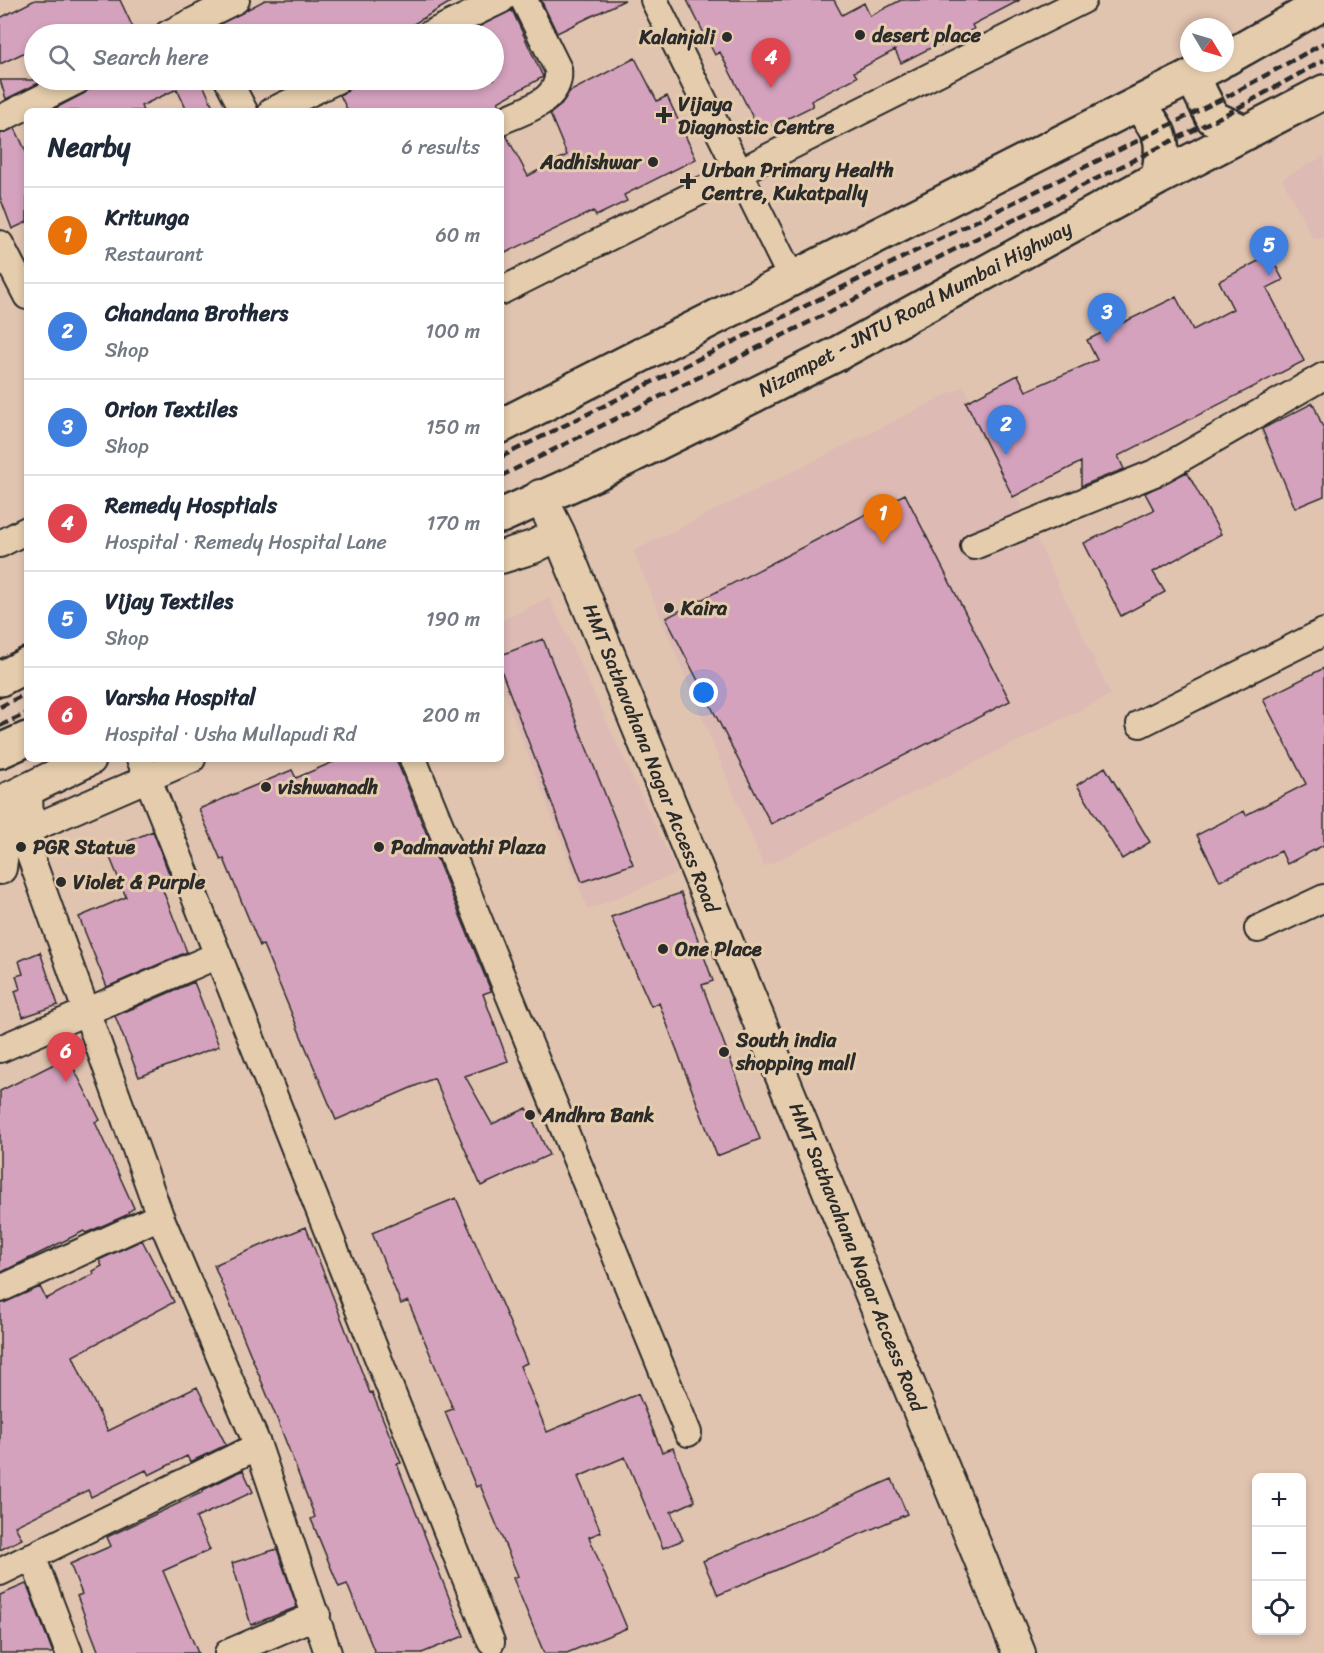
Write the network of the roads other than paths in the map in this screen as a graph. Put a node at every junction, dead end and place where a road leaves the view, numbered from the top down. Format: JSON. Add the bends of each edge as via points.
{"nodes":[{"id":1,"x":236,"y":0,"type":"edge"},
{"id":2,"x":501,"y":0,"type":"edge"},
{"id":3,"x":524,"y":0,"type":"edge"},
{"id":4,"x":654,"y":0,"type":"edge"},
{"id":5,"x":1083,"y":0,"type":"edge"},
{"id":6,"x":1324,"y":3,"type":"edge"},
{"id":7,"x":198,"y":18,"type":"edge"},
{"id":8,"x":451,"y":24,"type":"edge"},
{"id":9,"x":1234,"y":55,"type":"edge"},
{"id":10,"x":1202,"y":72,"type":"edge"},
{"id":11,"x":1210,"y":72,"type":"edge"},
{"id":12,"x":58,"y":90,"type":"edge"},
{"id":13,"x":233,"y":90,"type":"edge"},
{"id":14,"x":316,"y":90,"type":"edge"},
{"id":15,"x":1324,"y":92,"type":"edge"},
{"id":16,"x":1138,"y":104,"type":"junction"},
{"id":17,"x":242,"y":108,"type":"edge"},
{"id":18,"x":278,"y":108,"type":"edge"},
{"id":19,"x":0,"y":119,"type":"edge"},
{"id":20,"x":504,"y":120,"type":"edge"},
{"id":21,"x":1246,"y":133,"type":"junction"},
{"id":22,"x":739,"y":171,"type":"junction"},
{"id":23,"x":1158,"y":178,"type":"junction"},
{"id":24,"x":0,"y":244,"type":"edge"},
{"id":25,"x":791,"y":278,"type":"junction"},
{"id":26,"x":504,"y":289,"type":"edge"},
{"id":27,"x":24,"y":290,"type":"edge"},
{"id":28,"x":1324,"y":376,"type":"edge"},
{"id":29,"x":504,"y":424,"type":"edge"},
{"id":30,"x":540,"y":496,"type":"junction"},
{"id":31,"x":504,"y":514,"type":"edge"},
{"id":32,"x":24,"y":531,"type":"edge"},
{"id":33,"x":559,"y":534,"type":"junction"},
{"id":34,"x":0,"y":543,"type":"edge"},
{"id":35,"x":974,"y":546,"type":"dead end"},
{"id":36,"x":504,"y":556,"type":"edge"},
{"id":37,"x":1324,"y":632,"type":"edge"},
{"id":38,"x":24,"y":667,"type":"edge"},
{"id":39,"x":0,"y":679,"type":"edge"},
{"id":40,"x":1140,"y":724,"type":"dead end"},
{"id":41,"x":24,"y":740,"type":"edge"},
{"id":42,"x":0,"y":751,"type":"edge"},
{"id":43,"x":84,"y":762,"type":"edge"},
{"id":44,"x":176,"y":762,"type":"edge"},
{"id":45,"x":414,"y":762,"type":"edge"},
{"id":46,"x":143,"y":768,"type":"edge"},
{"id":47,"x":13,"y":796,"type":"edge"},
{"id":48,"x":17,"y":835,"type":"junction"},
{"id":49,"x":0,"y":868,"type":"edge"},
{"id":50,"x":1324,"y":898,"type":"edge"},
{"id":51,"x":1257,"y":929,"type":"dead end"},
{"id":52,"x":218,"y":955,"type":"junction"},
{"id":53,"x":88,"y":1011,"type":"junction"},
{"id":54,"x":0,"y":1049,"type":"edge"},
{"id":55,"x":160,"y":1216,"type":"junction"},
{"id":56,"x":0,"y":1289,"type":"edge"},
{"id":57,"x":688,"y":1433,"type":"dead end"},
{"id":58,"x":258,"y":1446,"type":"junction"},
{"id":59,"x":32,"y":1556,"type":"junction"},
{"id":60,"x":0,"y":1572,"type":"edge"},
{"id":61,"x":316,"y":1615,"type":"junction"},
{"id":62,"x":491,"y":1642,"type":"dead end"},
{"id":63,"x":69,"y":1653,"type":"edge"},
{"id":64,"x":228,"y":1653,"type":"edge"},
{"id":65,"x":328,"y":1653,"type":"edge"},
{"id":66,"x":1019,"y":1653,"type":"edge"}],
"edges":[{"from":1,"to":7,"type":"street"},
{"from":2,"to":8,"type":"street"},
{"from":3,"to":20,"type":"street","via":[[560,80],[544,101]]},
{"from":4,"to":22,"type":"street"},
{"from":5,"to":22,"type":"street"},
{"from":6,"to":9,"type":"highway"},
{"from":10,"to":16,"type":"highway"},
{"from":11,"to":21,"type":"highway","via":[[1199,90],[1213,118]]},
{"from":12,"to":19,"type":"street"},
{"from":13,"to":17,"type":"street"},
{"from":14,"to":18,"type":"street"},
{"from":15,"to":21,"type":"highway","name":"Nizampet - JNTU Road Mumbai Highway"},
{"from":16,"to":23,"type":"highway","via":[[1162,141]]},
{"from":16,"to":25,"type":"highway"},
{"from":21,"to":23,"type":"highway","name":"Nizampet - JNTU Road Mumbai Highway"},
{"from":22,"to":25,"type":"street"},
{"from":22,"to":26,"type":"street"},
{"from":23,"to":30,"type":"highway","name":"Nizampet - JNTU Road Mumbai Highway","via":[[835,355]]},
{"from":24,"to":27,"type":"street"},
{"from":25,"to":29,"type":"highway"},
{"from":28,"to":35,"type":"street","via":[[1157,472]]},
{"from":30,"to":31,"type":"highway","name":"Nizampet - JNTU Road Mumbai Highway"},
{"from":30,"to":33,"type":"street","name":"HMT Sathavahana Nagar Access Road"},
{"from":32,"to":34,"type":"street"},
{"from":33,"to":36,"type":"street"},
{"from":33,"to":66,"type":"street","name":"HMT Sathavahana Nagar Access Road"},
{"from":37,"to":40,"type":"street"},
{"from":38,"to":39,"type":"highway"},
{"from":41,"to":42,"type":"highway"},
{"from":43,"to":47,"type":"street"},
{"from":44,"to":46,"type":"street"},
{"from":45,"to":57,"type":"street"},
{"from":46,"to":48,"type":"street"},
{"from":46,"to":52,"type":"street"},
{"from":47,"to":48,"type":"street"},
{"from":48,"to":49,"type":"street"},
{"from":48,"to":53,"type":"street","via":[[25,842]]},
{"from":50,"to":51,"type":"street"},
{"from":52,"to":53,"type":"street"},
{"from":52,"to":62,"type":"street"},
{"from":53,"to":54,"type":"street"},
{"from":53,"to":55,"type":"street"},
{"from":55,"to":56,"type":"street"},
{"from":55,"to":58,"type":"street"},
{"from":58,"to":59,"type":"street"},
{"from":58,"to":61,"type":"street"},
{"from":59,"to":60,"type":"street"},
{"from":59,"to":63,"type":"street"},
{"from":61,"to":64,"type":"street"},
{"from":61,"to":65,"type":"street"}]}
